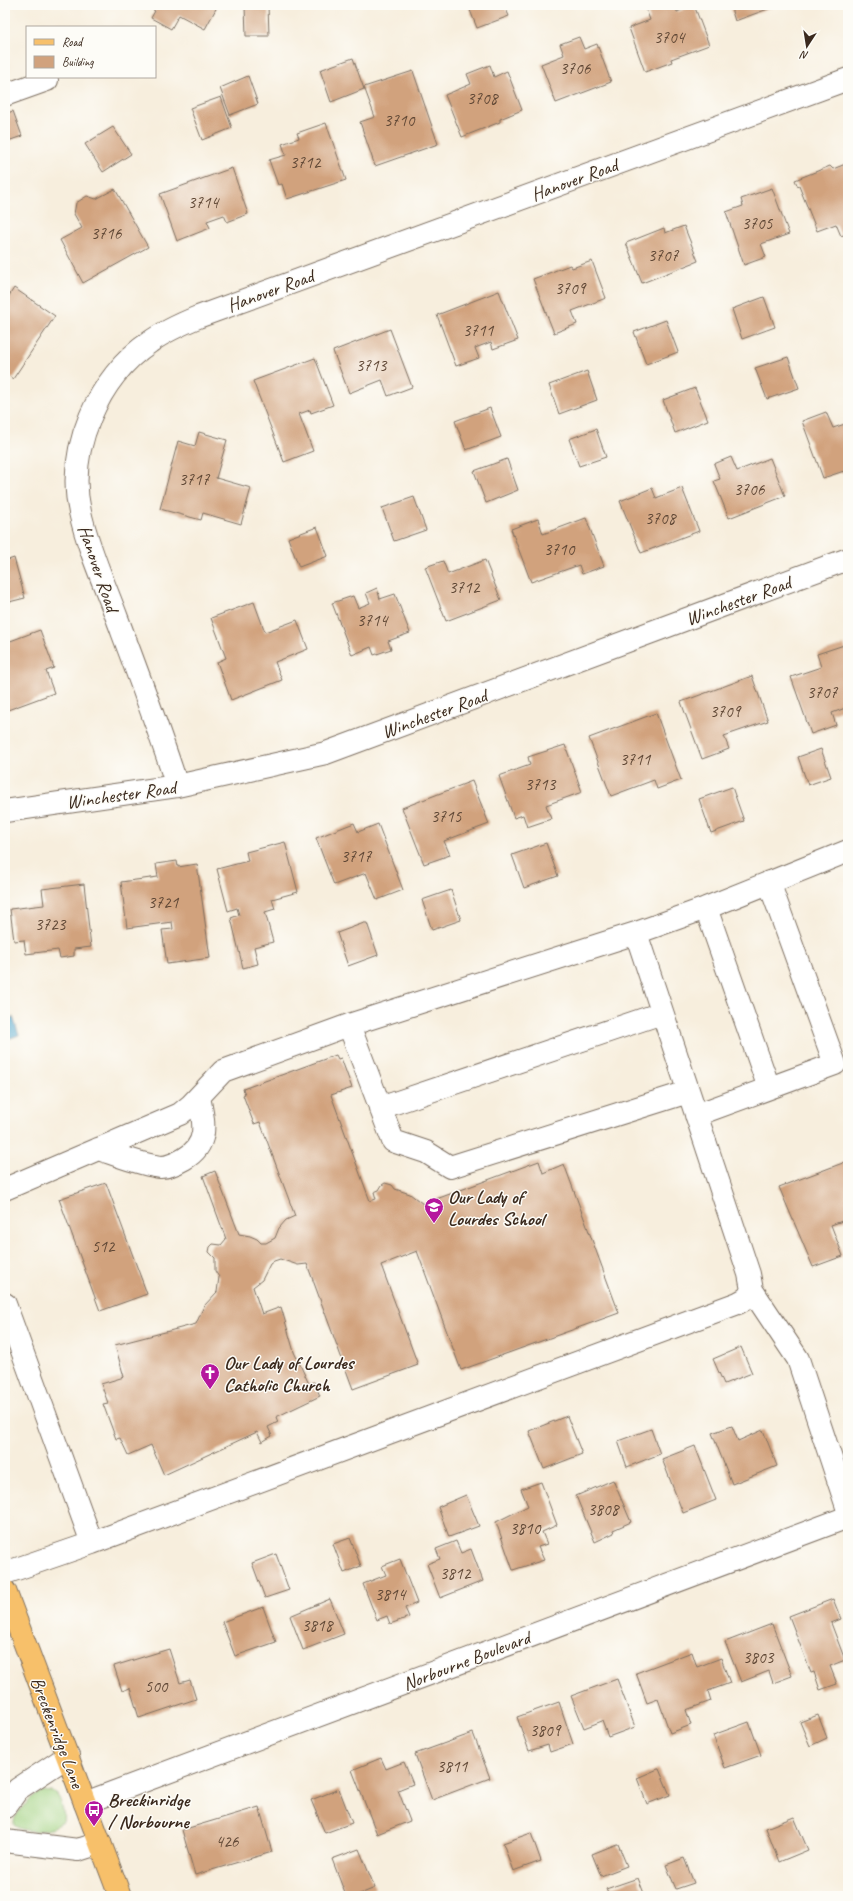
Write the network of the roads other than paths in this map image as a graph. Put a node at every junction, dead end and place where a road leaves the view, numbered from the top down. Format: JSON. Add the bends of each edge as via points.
{"nodes":[{"id":1,"x":848,"y":79,"type":"edge"},
{"id":2,"x":47,"y":80,"type":"dead end"},
{"id":3,"x":5,"y":95,"type":"edge"},
{"id":4,"x":848,"y":559,"type":"edge"},
{"id":5,"x":177,"y":786,"type":"junction"},
{"id":6,"x":5,"y":811,"type":"edge"},
{"id":7,"x":848,"y":851,"type":"edge"},
{"id":8,"x":769,"y":882,"type":"junction"},
{"id":9,"x":706,"y":908,"type":"junction"},
{"id":10,"x":636,"y":933,"type":"junction"},
{"id":11,"x":662,"y":1013,"type":"junction"},
{"id":12,"x":349,"y":1024,"type":"junction"},
{"id":13,"x":770,"y":1088,"type":"junction"},
{"id":14,"x":688,"y":1092,"type":"junction"},
{"id":15,"x":198,"y":1097,"type":"junction"},
{"id":16,"x":380,"y":1108,"type":"junction"},
{"id":17,"x":696,"y":1115,"type":"junction"},
{"id":18,"x":98,"y":1149,"type":"junction"},
{"id":19,"x":5,"y":1189,"type":"edge"},
{"id":20,"x":752,"y":1290,"type":"junction"},
{"id":21,"x":5,"y":1304,"type":"edge"},
{"id":22,"x":848,"y":1510,"type":"edge"},
{"id":23,"x":848,"y":1516,"type":"edge"},
{"id":24,"x":92,"y":1543,"type":"junction"},
{"id":25,"x":5,"y":1573,"type":"edge"},
{"id":26,"x":5,"y":1590,"type":"edge"},
{"id":27,"x":68,"y":1756,"type":"junction"},
{"id":28,"x":85,"y":1803,"type":"junction"},
{"id":29,"x":5,"y":1807,"type":"edge"},
{"id":30,"x":5,"y":1841,"type":"edge"},
{"id":31,"x":100,"y":1843,"type":"junction"},
{"id":32,"x":120,"y":1896,"type":"edge"}],
"edges":[{"from":1,"to":5,"type":"street","name":"Hanover Road","via":[[198,316],[149,342],[128,360],[110,381],[96,404],[83,436],[77,484],[80,511]]},
{"from":2,"to":3,"type":"street"},
{"from":4,"to":5,"type":"street","name":"Winchester Road","via":[[326,753]]},
{"from":5,"to":6,"type":"street","name":"Winchester Road"},
{"from":7,"to":8,"type":"street"},
{"from":8,"to":9,"type":"street"},
{"from":8,"to":13,"type":"street","via":[[835,1064]]},
{"from":9,"to":10,"type":"street"},
{"from":9,"to":13,"type":"street"},
{"from":10,"to":11,"type":"street"},
{"from":10,"to":12,"type":"street"},
{"from":11,"to":14,"type":"street"},
{"from":11,"to":16,"type":"street"},
{"from":12,"to":15,"type":"street","via":[[223,1071]]},
{"from":12,"to":16,"type":"street"},
{"from":13,"to":17,"type":"street"},
{"from":14,"to":16,"type":"street","via":[[450,1167],[426,1152],[393,1141]]},
{"from":14,"to":17,"type":"street"},
{"from":15,"to":18,"type":"street","via":[[180,1114]]},
{"from":15,"to":18,"type":"street","via":[[204,1131],[201,1144],[191,1155],[176,1164],[162,1167]]},
{"from":17,"to":20,"type":"street","via":[[749,1274]]},
{"from":18,"to":19,"type":"street"},
{"from":20,"to":22,"type":"street","via":[[798,1359]]},
{"from":20,"to":24,"type":"street","via":[[747,1298],[738,1303]]},
{"from":21,"to":24,"type":"street"},
{"from":23,"to":28,"type":"street","name":"Norbourne Boulevard"},
{"from":24,"to":25,"type":"street"},
{"from":26,"to":27,"type":"main road","name":"Breckenridge Lane"},
{"from":27,"to":28,"type":"main road","name":"Breckenridge Lane"},
{"from":27,"to":29,"type":"street","via":[[18,1789]]},
{"from":28,"to":31,"type":"main road","name":"Breckenridge Lane"},
{"from":30,"to":31,"type":"street","via":[[78,1850]]},
{"from":31,"to":32,"type":"main road","name":"Breckenridge Lane"}]}
